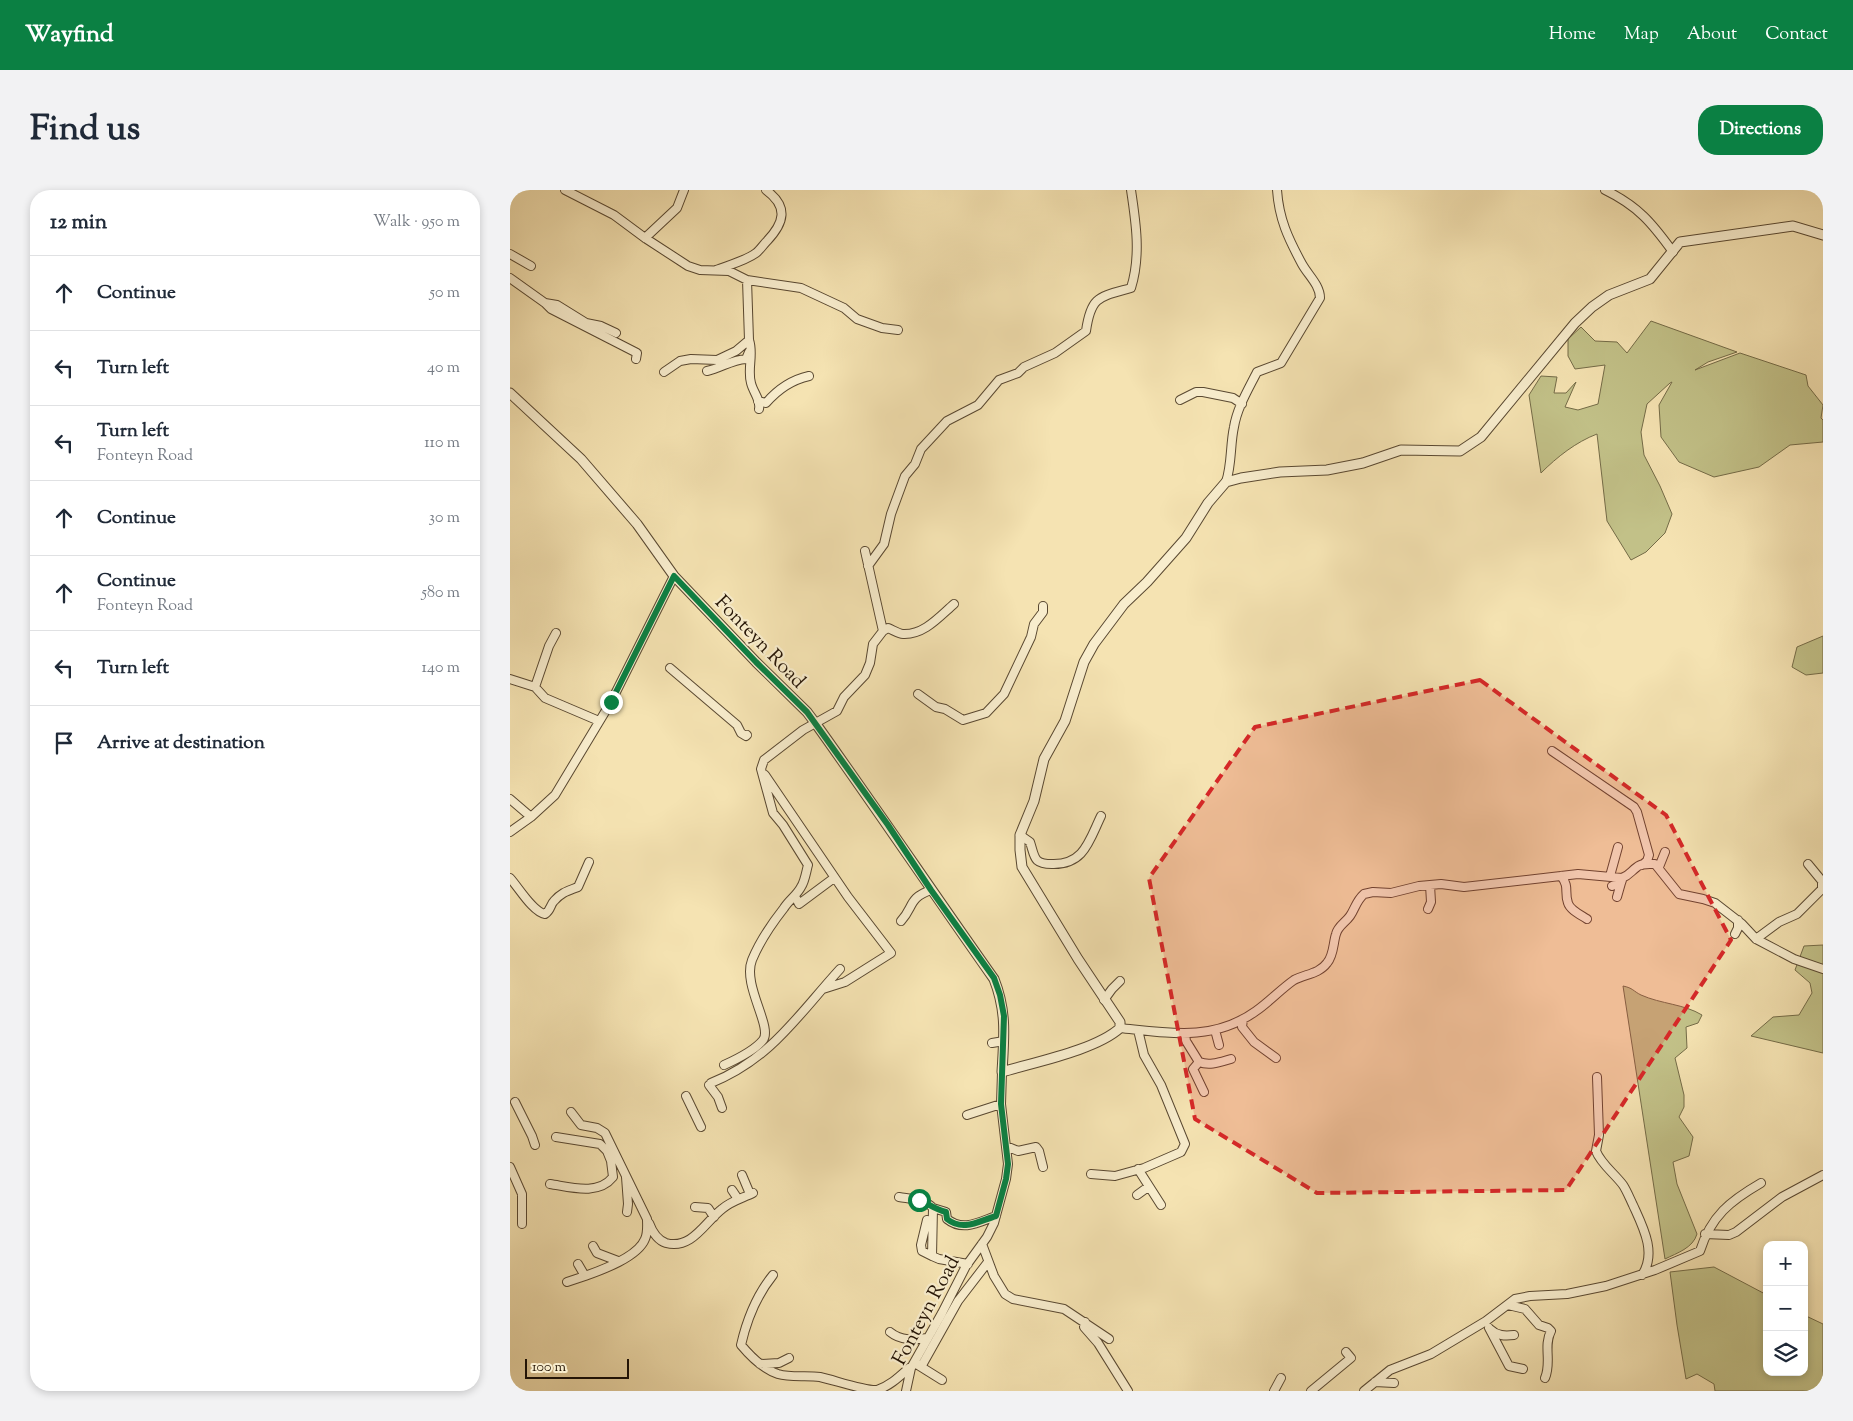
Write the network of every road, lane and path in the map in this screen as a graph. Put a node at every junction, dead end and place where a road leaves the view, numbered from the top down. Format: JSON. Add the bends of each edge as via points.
{"nodes":[{"id":1,"x":565,"y":190,"type":"edge"},
{"id":2,"x":684,"y":190,"type":"edge"},
{"id":3,"x":766,"y":190,"type":"edge"},
{"id":4,"x":1131,"y":190,"type":"edge"},
{"id":5,"x":1277,"y":190,"type":"edge"},
{"id":6,"x":1605,"y":190,"type":"edge"},
{"id":7,"x":1823,"y":235,"type":"edge"},
{"id":8,"x":645,"y":238,"type":"junction"},
{"id":9,"x":1673,"y":252,"type":"junction"},
{"id":10,"x":510,"y":254,"type":"edge"},
{"id":11,"x":531,"y":266,"type":"dead end"},
{"id":12,"x":715,"y":271,"type":"junction"},
{"id":13,"x":510,"y":278,"type":"edge"},
{"id":14,"x":747,"y":280,"type":"junction"},
{"id":15,"x":545,"y":303,"type":"junction"},
{"id":16,"x":898,"y":330,"type":"dead end"},
{"id":17,"x":616,"y":333,"type":"dead end"},
{"id":18,"x":750,"y":340,"type":"junction"},
{"id":19,"x":636,"y":359,"type":"dead end"},
{"id":20,"x":707,"y":371,"type":"dead end"},
{"id":21,"x":664,"y":372,"type":"dead end"},
{"id":22,"x":808,"y":376,"type":"dead end"},
{"id":23,"x":510,"y":394,"type":"edge"},
{"id":24,"x":1180,"y":400,"type":"dead end"},
{"id":25,"x":1242,"y":404,"type":"junction"},
{"id":26,"x":1226,"y":482,"type":"junction"},
{"id":27,"x":865,"y":552,"type":"dead end"},
{"id":28,"x":868,"y":566,"type":"junction"},
{"id":29,"x":674,"y":576,"type":"junction"},
{"id":30,"x":954,"y":604,"type":"dead end"},
{"id":31,"x":1043,"y":606,"type":"dead end"},
{"id":32,"x":883,"y":631,"type":"junction"},
{"id":33,"x":556,"y":633,"type":"dead end"},
{"id":34,"x":670,"y":668,"type":"dead end"},
{"id":35,"x":510,"y":679,"type":"edge"},
{"id":36,"x":536,"y":687,"type":"junction"},
{"id":37,"x":918,"y":694,"type":"dead end"},
{"id":38,"x":599,"y":721,"type":"junction"},
{"id":39,"x":816,"y":724,"type":"junction"},
{"id":40,"x":747,"y":734,"type":"dead end"},
{"id":41,"x":1552,"y":751,"type":"dead end"},
{"id":42,"x":761,"y":769,"type":"junction"},
{"id":43,"x":510,"y":799,"type":"edge"},
{"id":44,"x":1101,"y":816,"type":"dead end"},
{"id":45,"x":531,"y":817,"type":"junction"},
{"id":46,"x":510,"y":832,"type":"edge"},
{"id":47,"x":1020,"y":835,"type":"junction"},
{"id":48,"x":1618,"y":847,"type":"dead end"},
{"id":49,"x":1665,"y":852,"type":"dead end"},
{"id":50,"x":589,"y":862,"type":"dead end"},
{"id":51,"x":1808,"y":864,"type":"dead end"},
{"id":52,"x":1642,"y":865,"type":"junction"},
{"id":53,"x":1659,"y":867,"type":"junction"},
{"id":54,"x":1823,"y":868,"type":"edge"},
{"id":55,"x":1816,"y":874,"type":"junction"},
{"id":56,"x":1561,"y":876,"type":"junction"},
{"id":57,"x":1610,"y":876,"type":"junction"},
{"id":58,"x":510,"y":878,"type":"edge"},
{"id":59,"x":834,"y":878,"type":"junction"},
{"id":60,"x":1622,"y":880,"type":"junction"},
{"id":61,"x":1430,"y":885,"type":"junction"},
{"id":62,"x":1612,"y":886,"type":"dead end"},
{"id":63,"x":1823,"y":888,"type":"edge"},
{"id":64,"x":931,"y":890,"type":"junction"},
{"id":65,"x":796,"y":896,"type":"junction"},
{"id":66,"x":1618,"y":897,"type":"dead end"},
{"id":67,"x":1428,"y":909,"type":"dead end"},
{"id":68,"x":1587,"y":919,"type":"dead end"},
{"id":69,"x":1738,"y":920,"type":"junction"},
{"id":70,"x":901,"y":921,"type":"dead end"},
{"id":71,"x":1735,"y":934,"type":"dead end"},
{"id":72,"x":1756,"y":939,"type":"junction"},
{"id":73,"x":840,"y":969,"type":"dead end"},
{"id":74,"x":1823,"y":969,"type":"edge"},
{"id":75,"x":1120,"y":981,"type":"dead end"},
{"id":76,"x":823,"y":989,"type":"junction"},
{"id":77,"x":1104,"y":1000,"type":"junction"},
{"id":78,"x":1243,"y":1018,"type":"junction"},
{"id":79,"x":1120,"y":1028,"type":"junction"},
{"id":80,"x":1138,"y":1030,"type":"junction"},
{"id":81,"x":1215,"y":1030,"type":"junction"},
{"id":82,"x":1185,"y":1034,"type":"junction"},
{"id":83,"x":1004,"y":1040,"type":"junction"},
{"id":84,"x":992,"y":1043,"type":"dead end"},
{"id":85,"x":1219,"y":1045,"type":"dead end"},
{"id":86,"x":1276,"y":1058,"type":"dead end"},
{"id":87,"x":1231,"y":1059,"type":"dead end"},
{"id":88,"x":1199,"y":1062,"type":"junction"},
{"id":89,"x":724,"y":1065,"type":"dead end"},
{"id":90,"x":1002,"y":1072,"type":"junction"},
{"id":91,"x":1597,"y":1076,"type":"dead end"},
{"id":92,"x":1204,"y":1092,"type":"dead end"},
{"id":93,"x":686,"y":1096,"type":"dead end"},
{"id":94,"x":515,"y":1102,"type":"dead end"},
{"id":95,"x":1001,"y":1104,"type":"junction"},
{"id":96,"x":722,"y":1108,"type":"dead end"},
{"id":97,"x":571,"y":1112,"type":"dead end"},
{"id":98,"x":968,"y":1115,"type":"dead end"},
{"id":99,"x":702,"y":1127,"type":"dead end"},
{"id":100,"x":556,"y":1137,"type":"dead end"},
{"id":101,"x":534,"y":1145,"type":"dead end"},
{"id":102,"x":1006,"y":1146,"type":"junction"},
{"id":103,"x":1043,"y":1166,"type":"dead end"},
{"id":104,"x":510,"y":1167,"type":"edge"},
{"id":105,"x":1138,"y":1169,"type":"junction"},
{"id":106,"x":625,"y":1172,"type":"junction"},
{"id":107,"x":1090,"y":1174,"type":"dead end"},
{"id":108,"x":742,"y":1175,"type":"dead end"},
{"id":109,"x":1823,"y":1175,"type":"edge"},
{"id":110,"x":1761,"y":1183,"type":"dead end"},
{"id":111,"x":550,"y":1184,"type":"dead end"},
{"id":112,"x":1148,"y":1187,"type":"junction"},
{"id":113,"x":732,"y":1190,"type":"dead end"},
{"id":114,"x":1137,"y":1195,"type":"dead end"},
{"id":115,"x":899,"y":1196,"type":"dead end"},
{"id":116,"x":738,"y":1200,"type":"junction"},
{"id":117,"x":1160,"y":1205,"type":"dead end"},
{"id":118,"x":695,"y":1207,"type":"dead end"},
{"id":119,"x":932,"y":1208,"type":"junction"},
{"id":120,"x":627,"y":1212,"type":"dead end"},
{"id":121,"x":996,"y":1216,"type":"junction"},
{"id":122,"x":714,"y":1217,"type":"junction"},
{"id":123,"x":647,"y":1219,"type":"junction"},
{"id":124,"x":927,"y":1220,"type":"dead end"},
{"id":125,"x":522,"y":1224,"type":"dead end"},
{"id":126,"x":1706,"y":1234,"type":"junction"},
{"id":127,"x":982,"y":1244,"type":"junction"},
{"id":128,"x":593,"y":1246,"type":"dead end"},
{"id":129,"x":932,"y":1256,"type":"junction"},
{"id":130,"x":618,"y":1262,"type":"junction"},
{"id":131,"x":988,"y":1262,"type":"junction"},
{"id":132,"x":578,"y":1264,"type":"dead end"},
{"id":133,"x":968,"y":1264,"type":"junction"},
{"id":134,"x":773,"y":1275,"type":"dead end"},
{"id":135,"x":1642,"y":1275,"type":"junction"},
{"id":136,"x":585,"y":1276,"type":"junction"},
{"id":137,"x":567,"y":1282,"type":"dead end"},
{"id":138,"x":1508,"y":1305,"type":"junction"},
{"id":139,"x":1085,"y":1322,"type":"junction"},
{"id":140,"x":1486,"y":1325,"type":"junction"},
{"id":141,"x":890,"y":1332,"type":"dead end"},
{"id":142,"x":1514,"y":1335,"type":"dead end"},
{"id":143,"x":927,"y":1338,"type":"junction"},
{"id":144,"x":1109,"y":1339,"type":"dead end"},
{"id":145,"x":1346,"y":1352,"type":"dead end"},
{"id":146,"x":789,"y":1358,"type":"dead end"},
{"id":147,"x":760,"y":1364,"type":"junction"},
{"id":148,"x":915,"y":1366,"type":"junction"},
{"id":149,"x":1523,"y":1369,"type":"dead end"},
{"id":150,"x":1281,"y":1378,"type":"dead end"},
{"id":151,"x":1545,"y":1378,"type":"dead end"},
{"id":152,"x":942,"y":1380,"type":"dead end"},
{"id":153,"x":1375,"y":1382,"type":"junction"},
{"id":154,"x":1394,"y":1383,"type":"dead end"},
{"id":155,"x":906,"y":1391,"type":"edge"},
{"id":156,"x":1128,"y":1391,"type":"edge"},
{"id":157,"x":1274,"y":1391,"type":"edge"},
{"id":158,"x":1311,"y":1391,"type":"edge"},
{"id":159,"x":1366,"y":1391,"type":"edge"}],
"edges":[{"from":1,"to":8,"type":"street","via":[[614,215]]},
{"from":2,"to":8,"type":"street","via":[[676,208]]},
{"from":3,"to":12,"type":"street","via":[[774,195],[780,206],[783,216],[778,230],[755,253]]},
{"from":4,"to":28,"type":"street","via":[[1137,232],[1135,275],[1131,288],[1111,293],[1095,302],[1089,312],[1086,331],[1055,353],[999,380],[978,405],[947,421],[921,448],[915,464],[905,476],[884,544]]},
{"from":5,"to":25,"type":"street","via":[[1287,236],[1320,291],[1320,298],[1281,363],[1257,372]]},
{"from":6,"to":9,"type":"street","via":[[1623,199],[1651,222]]},
{"from":7,"to":9,"type":"street","via":[[1793,226],[1680,242]]},
{"from":8,"to":12,"type":"street","via":[[688,266]]},
{"from":9,"to":26,"type":"street","via":[[1650,279],[1609,295],[1575,323],[1481,437],[1464,449],[1401,450],[1363,463],[1327,470],[1280,472]]},
{"from":10,"to":11,"type":"street"},
{"from":12,"to":14,"type":"street","via":[[729,271]]},
{"from":13,"to":15,"type":"street"},
{"from":14,"to":16,"type":"street","via":[[801,288],[844,308],[857,318],[882,328]]},
{"from":14,"to":18,"type":"street"},
{"from":15,"to":17,"type":"street","via":[[557,305],[586,323]]},
{"from":15,"to":19,"type":"street","via":[[637,353]]},
{"from":18,"to":20,"type":"street","via":[[746,359]]},
{"from":18,"to":21,"type":"street","via":[[717,360],[680,361]]},
{"from":18,"to":22,"type":"street","via":[[753,349],[751,384],[759,405],[766,403],[794,379]]},
{"from":23,"to":29,"type":"street","name":"Fonteyn Road","via":[[581,459],[637,524]]},
{"from":24,"to":25,"type":"street","via":[[1203,392],[1233,398]]},
{"from":25,"to":26,"type":"street","via":[[1233,429]]},
{"from":26,"to":47,"type":"street","via":[[1208,502],[1186,538],[1124,604],[1094,644],[1084,662],[1065,721],[1044,759],[1034,801]]},
{"from":27,"to":28,"type":"street"},
{"from":28,"to":32,"type":"street"},
{"from":29,"to":38,"type":"street"},
{"from":29,"to":39,"type":"street","name":"Fonteyn Road"},
{"from":30,"to":32,"type":"street","via":[[918,633],[903,634],[888,628]]},
{"from":31,"to":37,"type":"street","via":[[1004,694],[986,713],[963,720]]},
{"from":32,"to":39,"type":"street","via":[[873,644],[865,675],[844,697],[837,711]]},
{"from":33,"to":36,"type":"street"},
{"from":34,"to":40,"type":"street","via":[[737,725],[741,733]]},
{"from":35,"to":36,"type":"street"},
{"from":36,"to":38,"type":"street","via":[[545,698]]},
{"from":38,"to":45,"type":"street","via":[[555,794]]},
{"from":39,"to":42,"type":"street","via":[[764,760]]},
{"from":39,"to":64,"type":"street","name":"Fonteyn Road"},
{"from":41,"to":52,"type":"street","via":[[1634,807],[1648,855]]},
{"from":42,"to":59,"type":"street"},
{"from":42,"to":65,"type":"street","via":[[773,813],[808,865]]},
{"from":43,"to":45,"type":"street"},
{"from":44,"to":47,"type":"street","via":[[1086,849],[1063,865],[1036,860],[1030,842]]},
{"from":45,"to":46,"type":"street"},
{"from":47,"to":77,"type":"street","via":[[1022,867]]},
{"from":48,"to":57,"type":"street"},
{"from":49,"to":53,"type":"street"},
{"from":50,"to":58,"type":"street","via":[[578,887],[568,888],[545,914],[533,907]]},
{"from":51,"to":55,"type":"street"},
{"from":52,"to":53,"type":"street","via":[[1655,864]]},
{"from":52,"to":60,"type":"street"},
{"from":53,"to":69,"type":"street","via":[[1679,894],[1715,903]]},
{"from":54,"to":55,"type":"street"},
{"from":55,"to":63,"type":"street"},
{"from":56,"to":57,"type":"street"},
{"from":56,"to":61,"type":"street","via":[[1464,887]]},
{"from":56,"to":68,"type":"street","via":[[1566,882],[1568,904]]},
{"from":57,"to":60,"type":"street"},
{"from":59,"to":65,"type":"street","via":[[799,904]]},
{"from":59,"to":76,"type":"street","via":[[891,954],[845,982]]},
{"from":60,"to":62,"type":"street"},
{"from":60,"to":66,"type":"street"},
{"from":61,"to":67,"type":"street","via":[[1432,902]]},
{"from":61,"to":78,"type":"street","via":[[1391,893],[1364,894],[1336,933],[1327,964],[1295,980]]},
{"from":63,"to":72,"type":"street","via":[[1797,914],[1779,922]]},
{"from":64,"to":70,"type":"street","via":[[913,900]]},
{"from":64,"to":83,"type":"street","name":"Fonteyn Road","via":[[994,978],[1004,1016]]},
{"from":65,"to":89,"type":"street","via":[[784,907],[751,962],[749,974],[766,1031],[764,1039]]},
{"from":69,"to":71,"type":"street"},
{"from":69,"to":72,"type":"street"},
{"from":72,"to":74,"type":"street","via":[[1794,959]]},
{"from":73,"to":76,"type":"street"},
{"from":75,"to":77,"type":"street"},
{"from":76,"to":96,"type":"street","via":[[765,1051],[738,1071],[710,1084]]},
{"from":77,"to":79,"type":"street","via":[[1120,1022]]},
{"from":78,"to":81,"type":"street"},
{"from":78,"to":86,"type":"street","via":[[1242,1027],[1254,1042]]},
{"from":79,"to":80,"type":"street"},
{"from":79,"to":90,"type":"street","via":[[1112,1036],[1084,1048]]},
{"from":80,"to":82,"type":"street"},
{"from":80,"to":105,"type":"street","via":[[1144,1055],[1161,1085],[1185,1144],[1181,1152]]},
{"from":81,"to":82,"type":"street"},
{"from":81,"to":85,"type":"street"},
{"from":82,"to":88,"type":"street"},
{"from":83,"to":84,"type":"street"},
{"from":83,"to":90,"type":"street","name":"Fonteyn Road"},
{"from":87,"to":88,"type":"street","via":[[1217,1063]]},
{"from":88,"to":92,"type":"street","via":[[1193,1069]]},
{"from":90,"to":95,"type":"street","name":"Fonteyn Road"},
{"from":91,"to":135,"type":"street","via":[[1599,1127],[1596,1151],[1623,1186],[1643,1224],[1649,1256]]},
{"from":93,"to":99,"type":"street"},
{"from":94,"to":101,"type":"street"},
{"from":95,"to":98,"type":"street"},
{"from":95,"to":102,"type":"street","name":"Fonteyn Road"},
{"from":97,"to":106,"type":"street","via":[[581,1125],[605,1133]]},
{"from":100,"to":111,"type":"street","via":[[600,1144],[611,1161],[613,1177],[600,1186],[578,1190]]},
{"from":102,"to":103,"type":"street","via":[[1018,1151],[1036,1147]]},
{"from":102,"to":121,"type":"street","name":"Fonteyn Road","via":[[1006,1179]]},
{"from":104,"to":125,"type":"street","via":[[522,1194]]},
{"from":105,"to":107,"type":"street","via":[[1114,1176]]},
{"from":105,"to":112,"type":"street"},
{"from":106,"to":120,"type":"street"},
{"from":106,"to":123,"type":"street"},
{"from":108,"to":116,"type":"street","via":[[752,1193]]},
{"from":109,"to":126,"type":"street","via":[[1782,1197],[1736,1232],[1730,1235]]},
{"from":110,"to":126,"type":"street","via":[[1728,1204]]},
{"from":112,"to":114,"type":"street"},
{"from":112,"to":117,"type":"street"},
{"from":113,"to":116,"type":"street"},
{"from":115,"to":119,"type":"street","via":[[919,1200]]},
{"from":116,"to":122,"type":"street"},
{"from":118,"to":122,"type":"street","via":[[708,1208]]},
{"from":119,"to":121,"type":"street","via":[[946,1212],[947,1219],[959,1226],[972,1226]]},
{"from":119,"to":129,"type":"street"},
{"from":121,"to":127,"type":"street","name":"Fonteyn Road"},
{"from":122,"to":123,"type":"street","via":[[682,1244],[662,1242]]},
{"from":123,"to":130,"type":"street","via":[[645,1240],[639,1249]]},
{"from":124,"to":129,"type":"street","via":[[921,1245],[922,1251]]},
{"from":126,"to":135,"type":"street","via":[[1700,1251]]},
{"from":127,"to":131,"type":"street"},
{"from":127,"to":133,"type":"street","name":"Fonteyn Road"},
{"from":128,"to":130,"type":"street","via":[[596,1253]]},
{"from":129,"to":133,"type":"street"},
{"from":130,"to":136,"type":"street"},
{"from":131,"to":139,"type":"street","via":[[1005,1294],[1013,1299],[1064,1309]]},
{"from":131,"to":148,"type":"street"},
{"from":132,"to":136,"type":"street"},
{"from":133,"to":143,"type":"street","name":"Fonteyn Road"},
{"from":134,"to":147,"type":"street","via":[[756,1299],[741,1345]]},
{"from":135,"to":138,"type":"street","via":[[1567,1294],[1516,1299]]},
{"from":136,"to":137,"type":"street"},
{"from":138,"to":140,"type":"street"},
{"from":138,"to":151,"type":"street","via":[[1525,1309],[1539,1325],[1551,1331],[1547,1351],[1549,1368]]},
{"from":139,"to":144,"type":"street"},
{"from":139,"to":156,"type":"street","via":[[1084,1327]]},
{"from":140,"to":142,"type":"street","via":[[1502,1336]]},
{"from":140,"to":149,"type":"street","via":[[1509,1366]]},
{"from":140,"to":153,"type":"street","via":[[1432,1354],[1390,1370]]},
{"from":141,"to":143,"type":"street","via":[[905,1340]]},
{"from":143,"to":148,"type":"street","name":"Fonteyn Road"},
{"from":145,"to":158,"type":"street","via":[[1351,1358]]},
{"from":146,"to":147,"type":"street","via":[[779,1363]]},
{"from":147,"to":148,"type":"street","via":[[779,1374],[822,1378],[876,1390]]},
{"from":148,"to":152,"type":"street"},
{"from":148,"to":155,"type":"street","name":"Fonteyn Road","via":[[911,1368]]},
{"from":150,"to":157,"type":"street"},
{"from":153,"to":154,"type":"street"},
{"from":153,"to":159,"type":"street"}]}
